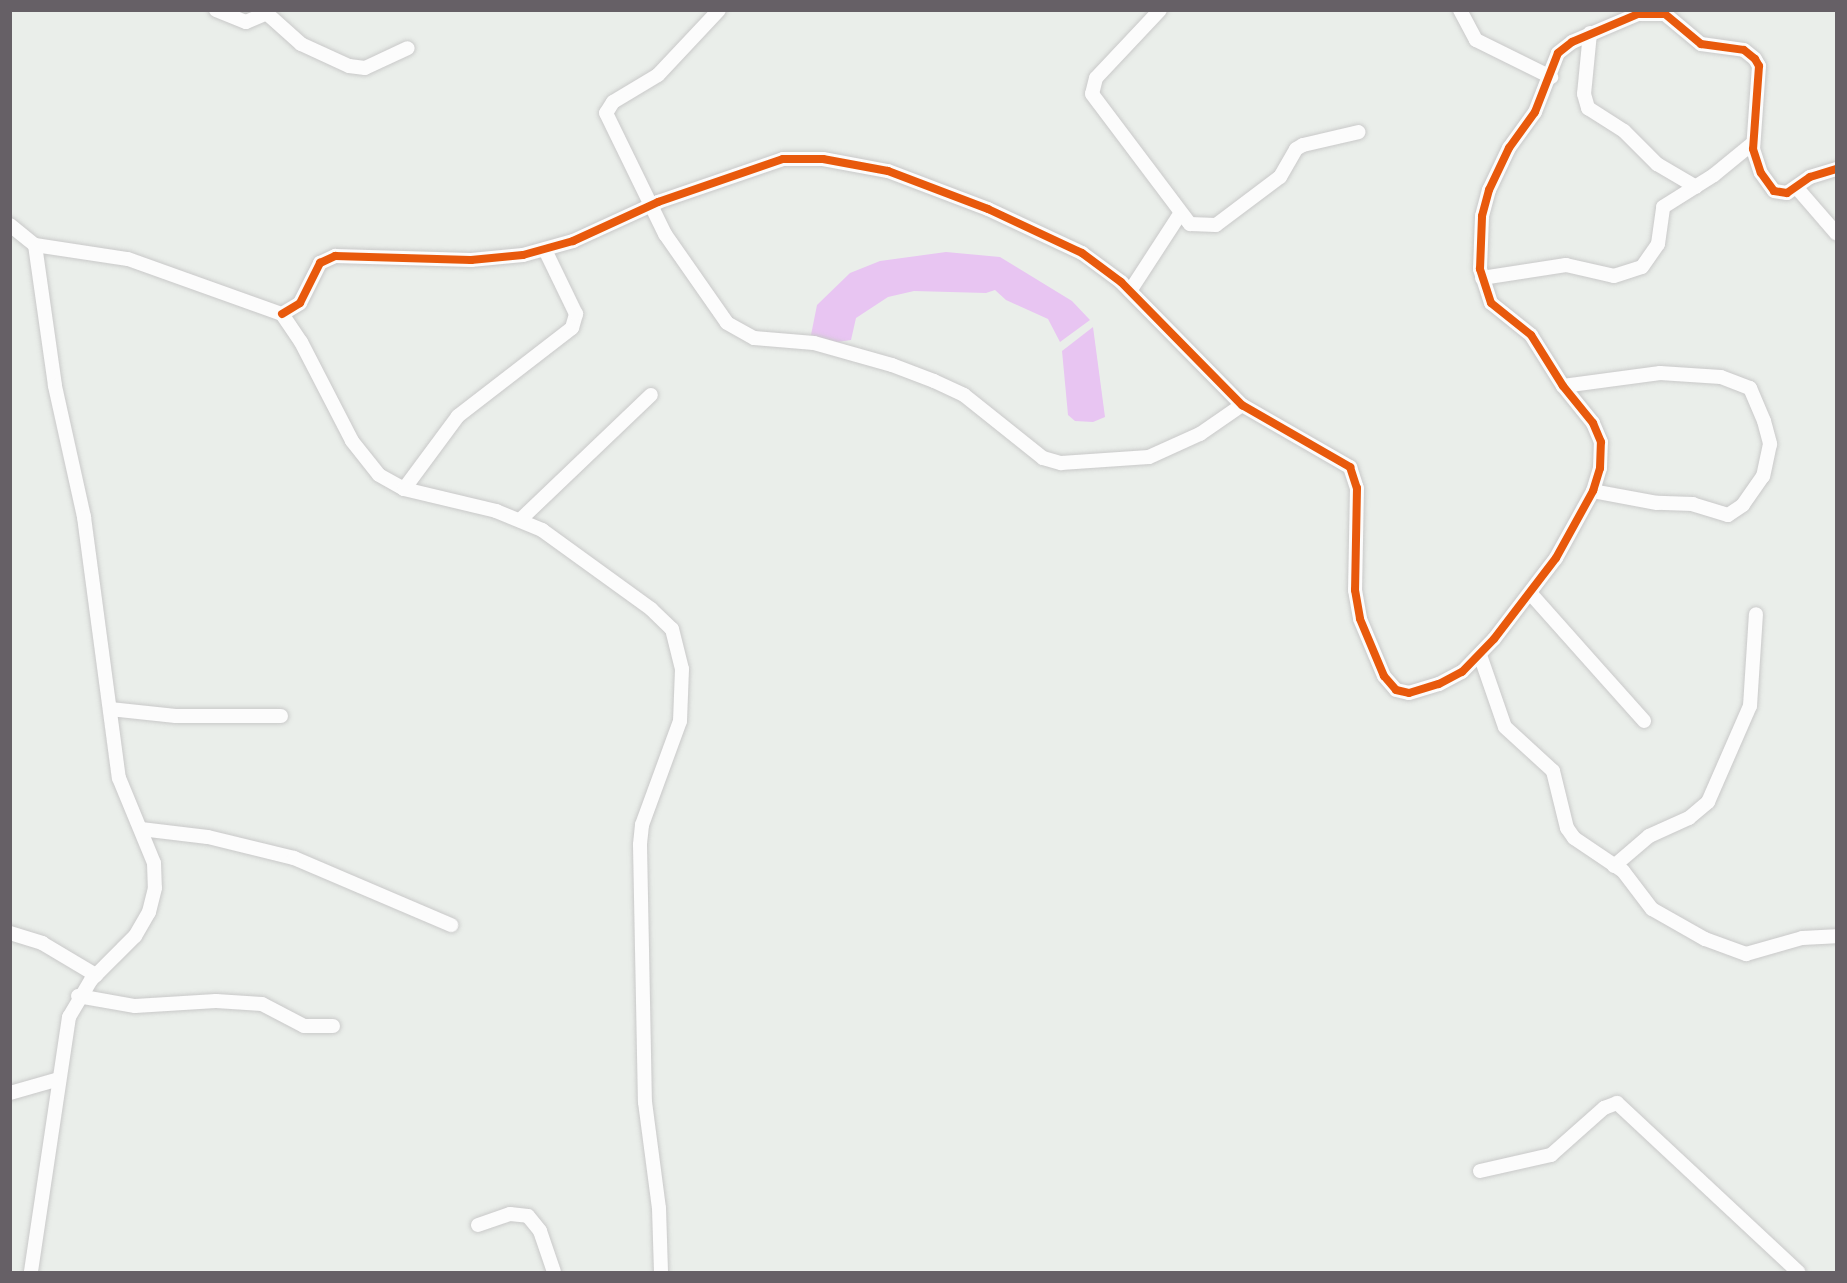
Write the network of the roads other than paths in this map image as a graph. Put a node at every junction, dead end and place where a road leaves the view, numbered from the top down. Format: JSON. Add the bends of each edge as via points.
{"nodes":[{"id":1,"x":216,"y":10,"type":"edge"},
{"id":2,"x":719,"y":10,"type":"edge"},
{"id":3,"x":1160,"y":10,"type":"edge"},
{"id":4,"x":1460,"y":10,"type":"edge"},
{"id":5,"x":264,"y":12,"type":"edge"},
{"id":6,"x":1590,"y":33,"type":"junction"},
{"id":7,"x":408,"y":48,"type":"dead end"},
{"id":8,"x":1551,"y":77,"type":"junction"},
{"id":9,"x":1359,"y":132,"type":"dead end"},
{"id":10,"x":1753,"y":143,"type":"junction"},
{"id":11,"x":1836,"y":169,"type":"edge"},
{"id":12,"x":1696,"y":187,"type":"junction"},
{"id":13,"x":1797,"y":188,"type":"junction"},
{"id":14,"x":650,"y":207,"type":"junction"},
{"id":15,"x":1180,"y":214,"type":"junction"},
{"id":16,"x":10,"y":225,"type":"edge"},
{"id":17,"x":1836,"y":233,"type":"edge"},
{"id":18,"x":35,"y":245,"type":"junction"},
{"id":19,"x":545,"y":250,"type":"junction"},
{"id":20,"x":1482,"y":278,"type":"junction"},
{"id":21,"x":1130,"y":291,"type":"junction"},
{"id":22,"x":282,"y":314,"type":"junction"},
{"id":23,"x":1563,"y":386,"type":"junction"},
{"id":24,"x":651,"y":395,"type":"dead end"},
{"id":25,"x":1242,"y":405,"type":"junction"},
{"id":26,"x":404,"y":489,"type":"junction"},
{"id":27,"x":1593,"y":491,"type":"junction"},
{"id":28,"x":520,"y":520,"type":"junction"},
{"id":29,"x":1531,"y":594,"type":"junction"},
{"id":30,"x":1756,"y":614,"type":"dead end"},
{"id":31,"x":1480,"y":655,"type":"junction"},
{"id":32,"x":110,"y":709,"type":"junction"},
{"id":33,"x":281,"y":716,"type":"dead end"},
{"id":34,"x":1644,"y":722,"type":"dead end"},
{"id":35,"x":141,"y":829,"type":"junction"},
{"id":36,"x":1614,"y":866,"type":"junction"},
{"id":37,"x":451,"y":925,"type":"dead end"},
{"id":38,"x":10,"y":933,"type":"edge"},
{"id":39,"x":1836,"y":936,"type":"edge"},
{"id":40,"x":96,"y":975,"type":"junction"},
{"id":41,"x":78,"y":996,"type":"junction"},
{"id":42,"x":333,"y":1026,"type":"dead end"},
{"id":43,"x":59,"y":1079,"type":"junction"},
{"id":44,"x":10,"y":1093,"type":"edge"},
{"id":45,"x":1480,"y":1171,"type":"dead end"},
{"id":46,"x":478,"y":1225,"type":"dead end"},
{"id":47,"x":31,"y":1272,"type":"edge"},
{"id":48,"x":554,"y":1272,"type":"edge"},
{"id":49,"x":661,"y":1272,"type":"edge"},
{"id":50,"x":1798,"y":1272,"type":"edge"}],
"edges":[{"from":1,"to":5,"type":"street","via":[[246,22]]},
{"from":2,"to":14,"type":"street","via":[[658,75],[613,102],[606,113]]},
{"from":3,"to":15,"type":"street","via":[[1096,78],[1092,93]]},
{"from":4,"to":8,"type":"street","via":[[1476,40]]},
{"from":5,"to":7,"type":"street","via":[[301,44],[349,66],[365,68]]},
{"from":6,"to":8,"type":"street","via":[[1557,53]]},
{"from":6,"to":10,"type":"street","via":[[1654,12],[1674,18],[1701,44],[1751,54],[1759,66]]},
{"from":6,"to":12,"type":"street","via":[[1584,94],[1588,108],[1636,140],[1663,168]]},
{"from":8,"to":20,"type":"street","via":[[1489,190],[1479,249]]},
{"from":9,"to":15,"type":"street","via":[[1296,149],[1280,177],[1216,225],[1200,227]]},
{"from":10,"to":12,"type":"street"},
{"from":10,"to":13,"type":"street","via":[[1768,186],[1780,193]]},
{"from":11,"to":13,"type":"street","via":[[1810,177]]},
{"from":12,"to":20,"type":"street","via":[[1663,207],[1658,244],[1649,261],[1627,274],[1614,276],[1566,265]]},
{"from":13,"to":17,"type":"street"},
{"from":14,"to":19,"type":"street"},
{"from":14,"to":21,"type":"street","via":[[755,166],[783,159],[823,159],[888,171],[1045,233],[1102,266]]},
{"from":14,"to":25,"type":"street","via":[[694,280],[727,323],[771,342],[814,343],[856,353],[964,395],[1043,458],[1061,463],[1149,457],[1200,434]]},
{"from":15,"to":21,"type":"street"},
{"from":16,"to":18,"type":"street"},
{"from":18,"to":22,"type":"street","via":[[128,259]]},
{"from":18,"to":32,"type":"street","via":[[55,386],[84,517]]},
{"from":19,"to":22,"type":"street","via":[[471,260],[335,256],[320,263],[300,303]]},
{"from":19,"to":26,"type":"street","via":[[576,315],[572,328],[458,416]]},
{"from":20,"to":23,"type":"street","via":[[1491,303],[1531,335]]},
{"from":21,"to":25,"type":"street"},
{"from":22,"to":26,"type":"street","via":[[363,457],[379,475]]},
{"from":23,"to":27,"type":"street","via":[[1599,432],[1603,452]]},
{"from":23,"to":27,"type":"street","via":[[1660,373],[1721,377],[1750,388],[1764,421],[1770,444],[1764,476],[1743,505],[1728,515],[1693,504]]},
{"from":24,"to":28,"type":"street"},
{"from":25,"to":31,"type":"street","via":[[1344,462],[1354,474],[1359,520],[1355,590],[1360,619],[1374,657],[1392,687],[1409,693],[1425,690],[1462,672]]},
{"from":26,"to":28,"type":"street"},
{"from":27,"to":29,"type":"street","via":[[1566,542]]},
{"from":28,"to":49,"type":"street","via":[[570,547],[664,619],[679,647],[683,696],[680,722],[642,825],[640,845],[645,1102],[659,1209]]},
{"from":29,"to":31,"type":"street"},
{"from":29,"to":34,"type":"street"},
{"from":30,"to":36,"type":"street","via":[[1750,706],[1708,802],[1689,818],[1649,836]]},
{"from":31,"to":36,"type":"street","via":[[1505,726],[1553,771],[1567,828],[1574,838]]},
{"from":32,"to":33,"type":"street","via":[[176,716]]},
{"from":32,"to":35,"type":"street","via":[[119,778]]},
{"from":35,"to":37,"type":"street","via":[[208,837],[294,858]]},
{"from":35,"to":40,"type":"street","via":[[154,863],[155,888],[149,912],[135,936]]},
{"from":36,"to":39,"type":"street","via":[[1633,882],[1652,909],[1732,951],[1746,954],[1802,938]]},
{"from":38,"to":40,"type":"street","via":[[42,943]]},
{"from":40,"to":41,"type":"street"},
{"from":41,"to":42,"type":"street","via":[[135,1006],[216,1001],[262,1004],[304,1026]]},
{"from":41,"to":43,"type":"street","via":[[66,1029]]},
{"from":43,"to":44,"type":"street"},
{"from":43,"to":47,"type":"street","via":[[45,1198]]},
{"from":45,"to":50,"type":"street","via":[[1551,1155],[1604,1108],[1617,1103]]},
{"from":46,"to":48,"type":"street","via":[[510,1214],[528,1216],[540,1231]]}]}
